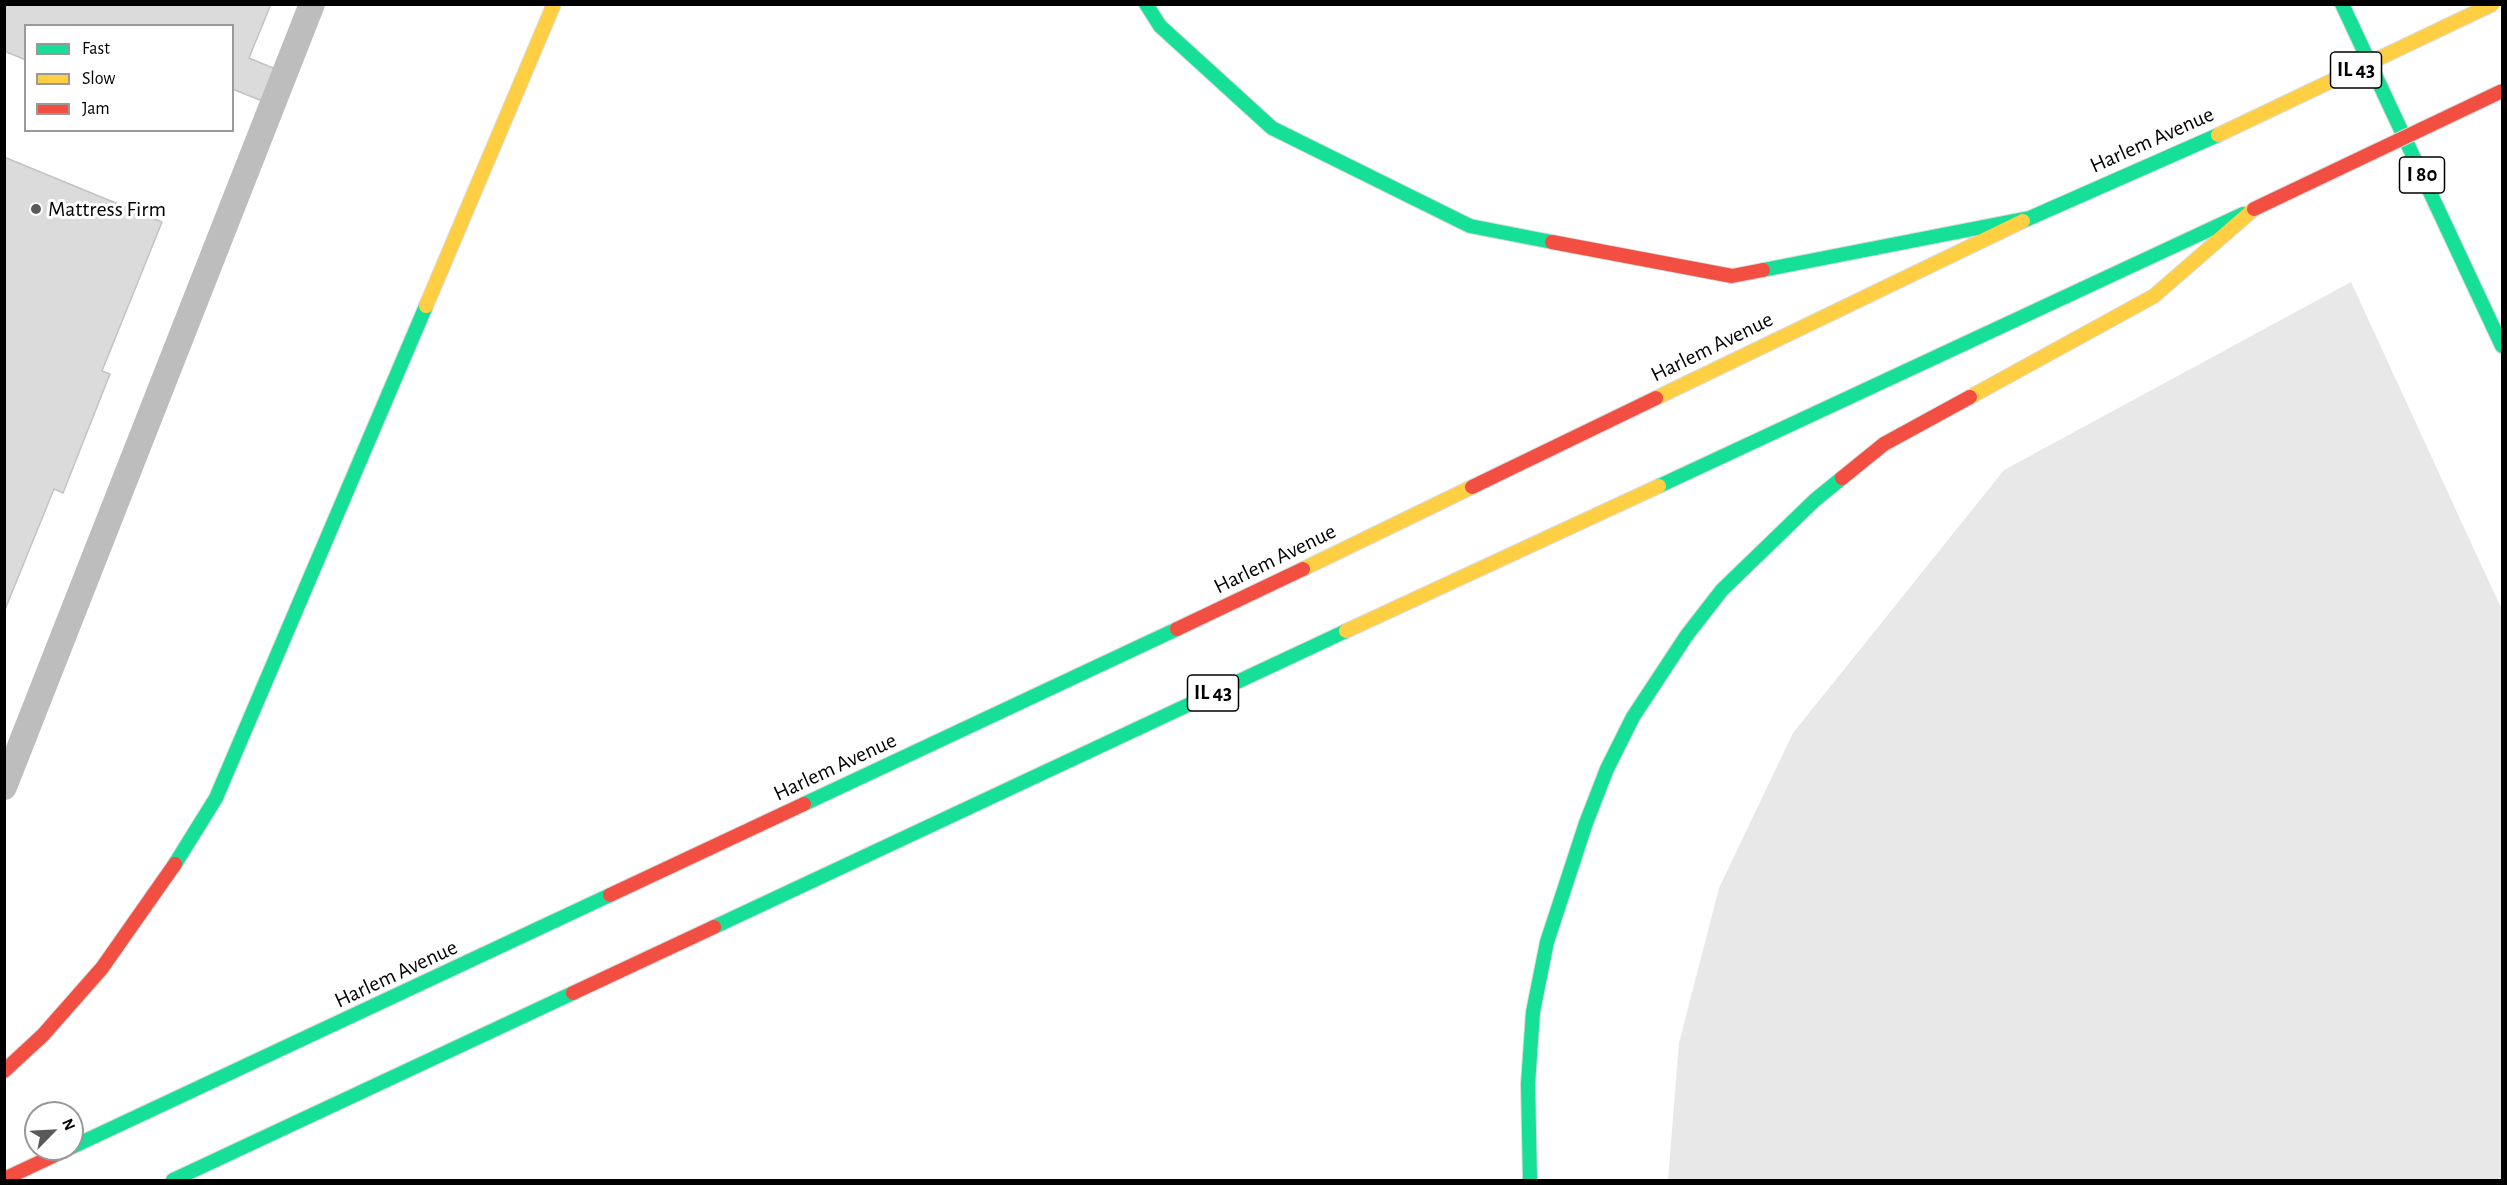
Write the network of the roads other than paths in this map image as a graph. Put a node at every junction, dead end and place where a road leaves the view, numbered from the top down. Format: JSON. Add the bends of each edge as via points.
{"nodes":[{"id":1,"x":312,"y":4,"type":"edge"},
{"id":2,"x":554,"y":4,"type":"edge"},
{"id":3,"x":1146,"y":4,"type":"edge"},
{"id":4,"x":2342,"y":4,"type":"edge"},
{"id":5,"x":2493,"y":4,"type":"edge"},
{"id":6,"x":2502,"y":91,"type":"edge"},
{"id":7,"x":2254,"y":209,"type":"junction"},
{"id":8,"x":2029,"y":218,"type":"junction"},
{"id":9,"x":2502,"y":346,"type":"edge"},
{"id":10,"x":4,"y":787,"type":"edge"},
{"id":11,"x":4,"y":1071,"type":"edge"},
{"id":12,"x":84,"y":1141,"type":"edge"},
{"id":13,"x":42,"y":1161,"type":"edge"},
{"id":14,"x":4,"y":1179,"type":"edge"},
{"id":15,"x":173,"y":1180,"type":"edge"},
{"id":16,"x":1530,"y":1180,"type":"edge"}],
"edges":[{"from":1,"to":10,"type":"lane"},
{"from":2,"to":11,"type":"main road","via":[[216,798],[163,884],[102,968],[43,1035]]},
{"from":3,"to":8,"type":"main road","via":[[1160,26],[1272,128],[1470,226],[1732,276]]},
{"from":4,"to":9,"type":"main road","number":"I 80"},
{"from":5,"to":8,"type":"main road","name":"Harlem Avenue","number":"IL 43","bridge":true,"via":[[2218,135]]},
{"from":6,"to":7,"type":"main road","number":"IL 43","bridge":true},
{"from":7,"to":15,"type":"main road","number":"IL 43"},
{"from":7,"to":16,"type":"main road","via":[[2154,296],[1884,444],[1815,500],[1752,559],[1687,635],[1633,717],[1607,769],[1547,942],[1533,1012],[1528,1084]]},
{"from":8,"to":12,"type":"main road","name":"Harlem Avenue","number":"IL 43","via":[[1182,627]]},
{"from":13,"to":14,"type":"main road","name":"Harlem Avenue","number":"IL 43"}]}
